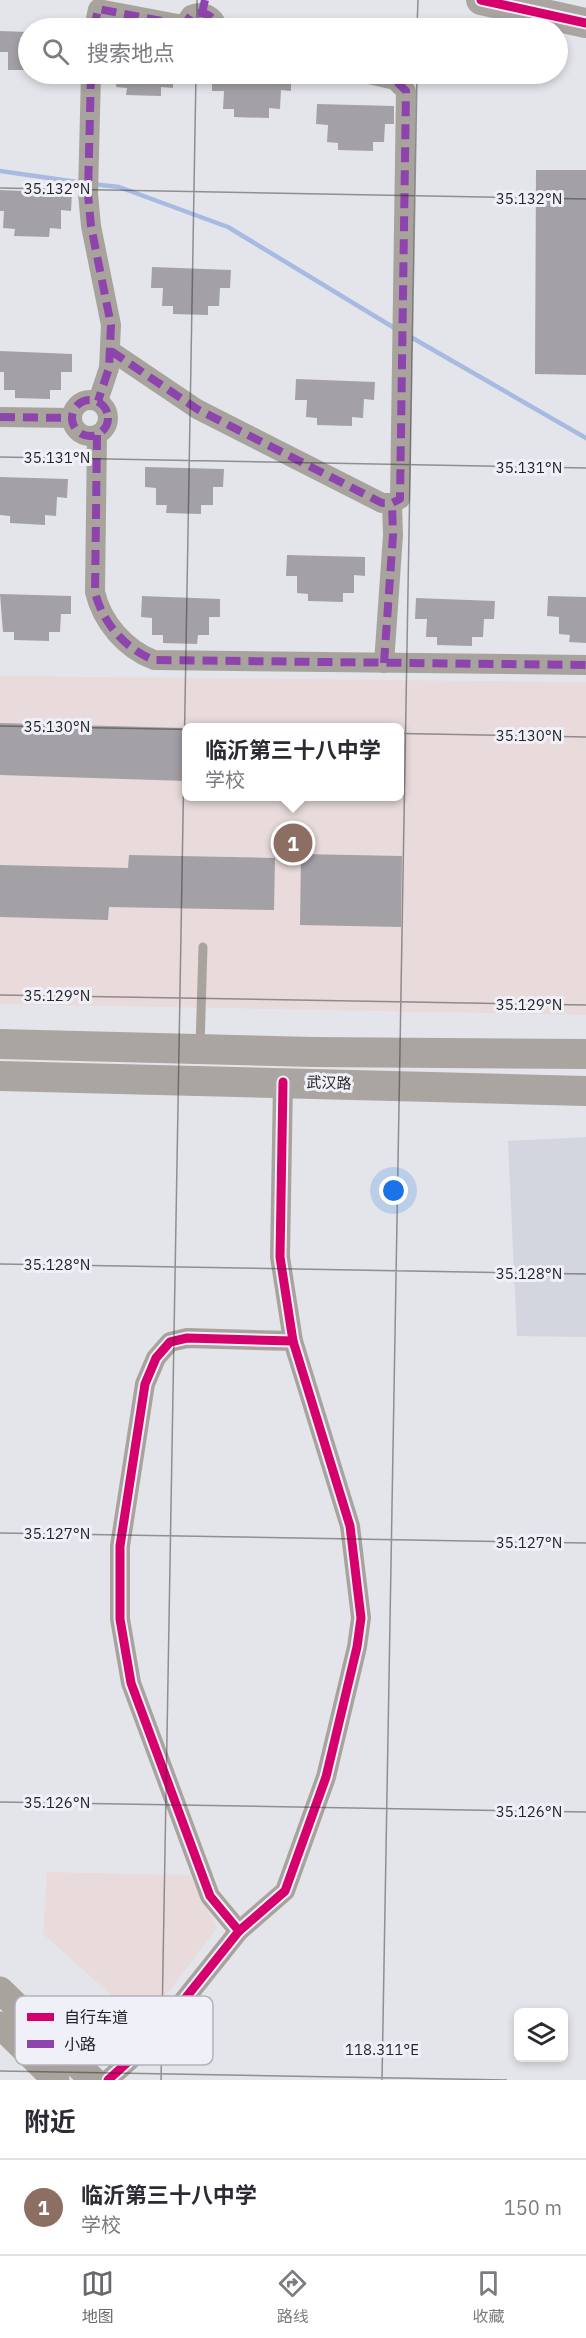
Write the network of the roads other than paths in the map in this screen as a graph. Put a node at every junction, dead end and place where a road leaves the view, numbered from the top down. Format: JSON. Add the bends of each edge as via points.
{"nodes":[{"id":1,"x":481,"y":0,"type":"edge"},
{"id":2,"x":204,"y":6,"type":"edge"},
{"id":3,"x":96,"y":18,"type":"edge"},
{"id":4,"x":140,"y":18,"type":"edge"},
{"id":5,"x":188,"y":18,"type":"edge"},
{"id":6,"x":563,"y":18,"type":"edge"},
{"id":7,"x":568,"y":19,"type":"edge"},
{"id":8,"x":586,"y":23,"type":"edge"},
{"id":9,"x":91,"y":84,"type":"edge"},
{"id":10,"x":399,"y":84,"type":"edge"},
{"id":11,"x":111,"y":351,"type":"junction"},
{"id":12,"x":98,"y":401,"type":"junction"},
{"id":13,"x":0,"y":417,"type":"edge"},
{"id":14,"x":72,"y":418,"type":"junction"},
{"id":15,"x":97,"y":435,"type":"junction"},
{"id":16,"x":392,"y":503,"type":"junction"},
{"id":17,"x":384,"y":663,"type":"junction"},
{"id":18,"x":586,"y":665,"type":"edge"},
{"id":19,"x":203,"y":947,"type":"dead end"},
{"id":20,"x":0,"y":1044,"type":"edge"},
{"id":21,"x":200,"y":1049,"type":"junction"},
{"id":22,"x":586,"y":1054,"type":"edge"},
{"id":23,"x":0,"y":1076,"type":"edge"},
{"id":24,"x":283,"y":1082,"type":"junction"},
{"id":25,"x":586,"y":1091,"type":"edge"},
{"id":26,"x":293,"y":1341,"type":"junction"},
{"id":27,"x":239,"y":1931,"type":"junction"},
{"id":28,"x":0,"y":1990,"type":"edge"},
{"id":29,"x":187,"y":1996,"type":"edge"},
{"id":30,"x":15,"y":2005,"type":"edge"},
{"id":31,"x":0,"y":2025,"type":"edge"},
{"id":32,"x":15,"y":2040,"type":"edge"},
{"id":33,"x":41,"y":2065,"type":"edge"},
{"id":34,"x":78,"y":2065,"type":"edge"},
{"id":35,"x":124,"y":2065,"type":"edge"},
{"id":36,"x":56,"y":2080,"type":"edge"},
{"id":37,"x":93,"y":2080,"type":"edge"},
{"id":38,"x":108,"y":2080,"type":"edge"}],
"edges":[{"from":1,"to":6,"type":"main road"},
{"from":2,"to":5,"type":"street"},
{"from":3,"to":4,"type":"street","via":[[98,9]]},
{"from":7,"to":8,"type":"main road"},
{"from":9,"to":11,"type":"street","via":[[88,194],[111,325]]},
{"from":10,"to":16,"type":"street","via":[[406,90],[400,499]]},
{"from":11,"to":12,"type":"street"},
{"from":11,"to":16,"type":"street","via":[[197,409],[382,503]]},
{"from":12,"to":14,"type":"street","via":[[81,402]]},
{"from":12,"to":15,"type":"street","via":[[109,416],[106,428]]},
{"from":13,"to":14,"type":"street"},
{"from":14,"to":15,"type":"street","via":[[80,433]]},
{"from":15,"to":17,"type":"street","via":[[95,592],[99,608],[124,644],[154,660]]},
{"from":16,"to":17,"type":"street"},
{"from":17,"to":18,"type":"street"},
{"from":19,"to":21,"type":"lane"},
{"from":20,"to":21,"type":"main road","name":"武汉路"},
{"from":21,"to":22,"type":"main road","name":"武汉路"},
{"from":23,"to":24,"type":"main road","name":"武汉路"},
{"from":24,"to":25,"type":"main road","name":"武汉路"},
{"from":24,"to":26,"type":"street","via":[[280,1257]]},
{"from":26,"to":27,"type":"street","via":[[350,1526],[362,1617],[326,1778],[285,1891]]},
{"from":26,"to":27,"type":"street","via":[[187,1338],[171,1342],[156,1358],[145,1384],[120,1546],[120,1620],[131,1683],[210,1896]]},
{"from":27,"to":29,"type":"street"},
{"from":28,"to":30,"type":"main road"},
{"from":31,"to":32,"type":"main road"},
{"from":33,"to":36,"type":"main road"},
{"from":34,"to":37,"type":"main road"},
{"from":35,"to":38,"type":"street"}]}
